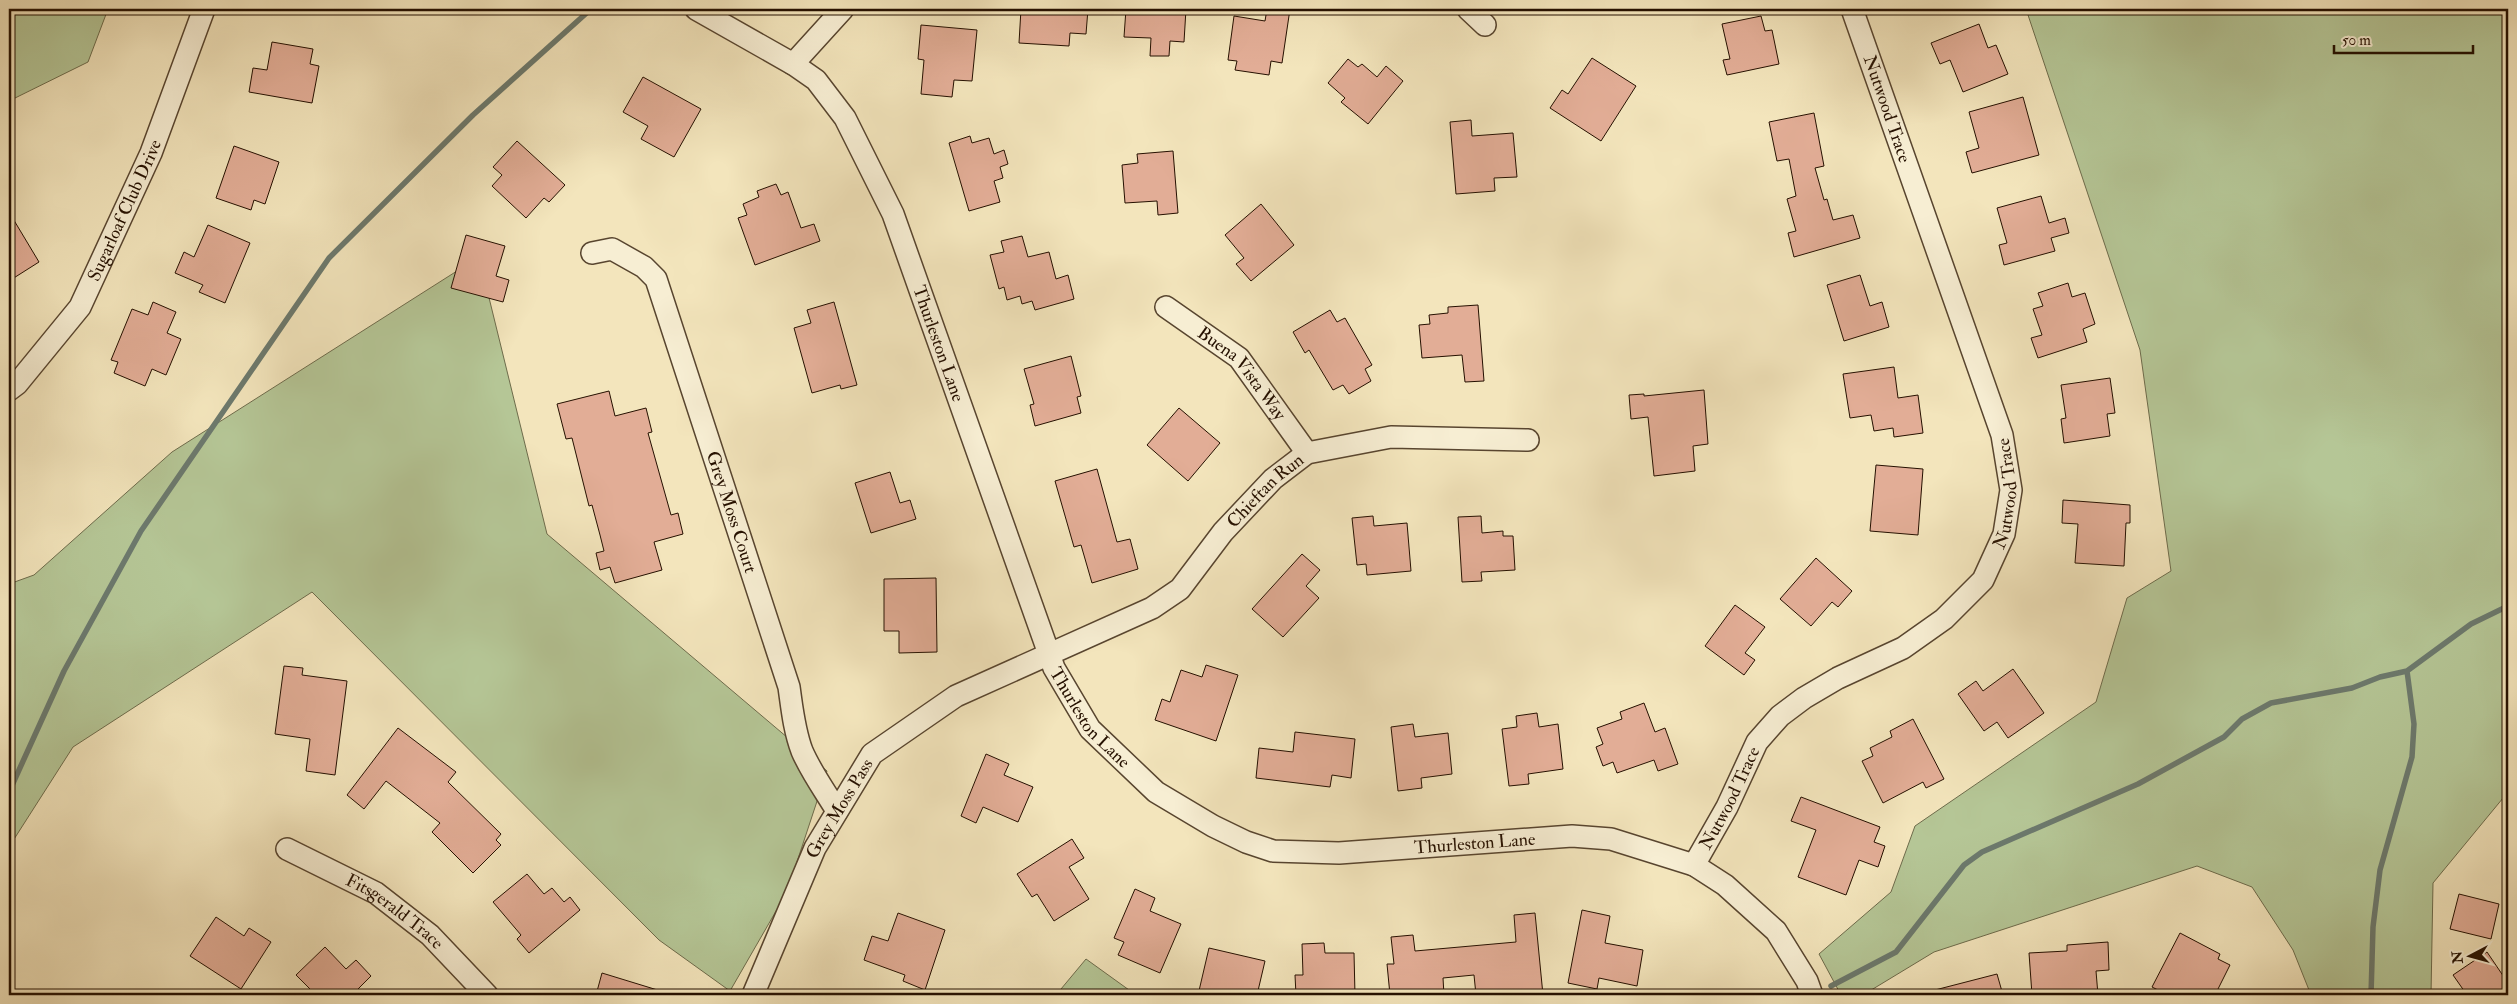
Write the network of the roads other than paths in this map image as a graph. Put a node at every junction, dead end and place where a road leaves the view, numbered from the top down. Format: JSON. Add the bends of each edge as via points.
{"nodes":[{"id":1,"x":204,"y":9,"type":"edge"},
{"id":2,"x":696,"y":9,"type":"edge"},
{"id":3,"x":843,"y":9,"type":"edge"},
{"id":4,"x":1468,"y":9,"type":"edge"},
{"id":5,"x":1852,"y":9,"type":"edge"},
{"id":6,"x":1485,"y":25,"type":"dead end"},
{"id":7,"x":793,"y":64,"type":"junction"},
{"id":8,"x":592,"y":253,"type":"dead end"},
{"id":9,"x":1166,"y":307,"type":"dead end"},
{"id":10,"x":9,"y":390,"type":"edge"},
{"id":11,"x":1528,"y":440,"type":"dead end"},
{"id":12,"x":1306,"y":453,"type":"junction"},
{"id":13,"x":1047,"y":653,"type":"junction"},
{"id":14,"x":837,"y":811,"type":"junction"},
{"id":15,"x":287,"y":849,"type":"dead end"},
{"id":16,"x":1694,"y":864,"type":"junction"},
{"id":17,"x":487,"y":995,"type":"edge"},
{"id":18,"x":753,"y":995,"type":"edge"},
{"id":19,"x":1812,"y":995,"type":"edge"}],
"edges":[{"from":1,"to":10,"type":"street","name":"Sugarloaf Club Drive","via":[[151,153],[80,307]]},
{"from":2,"to":7,"type":"street","name":"Thurleston Lane"},
{"from":3,"to":7,"type":"street"},
{"from":4,"to":6,"type":"street"},
{"from":5,"to":16,"type":"street","name":"Nutwood Trace","via":[[2002,435],[2011,490],[2004,534],[1983,580],[1944,619],[1903,648],[1838,678],[1780,716],[1757,742],[1727,807]]},
{"from":7,"to":13,"type":"street","name":"Thurleston Lane","via":[[816,80],[845,118],[893,214]]},
{"from":8,"to":14,"type":"street","name":"Grey Moss Court","via":[[612,249],[644,267],[656,279],[789,687],[802,751]]},
{"from":9,"to":12,"type":"street","name":"Buena Vista Way","via":[[1240,358]]},
{"from":11,"to":12,"type":"street","name":"Chieftan Run","via":[[1392,437]]},
{"from":12,"to":13,"type":"street","name":"Chieftan Run","via":[[1273,479],[1223,532],[1180,589],[1152,608]]},
{"from":13,"to":14,"type":"street","name":"Grey Moss Pass","via":[[956,696],[872,754]]},
{"from":13,"to":16,"type":"street","name":"Thurleston Lane","via":[[1090,729],[1156,792],[1213,826],[1273,851],[1339,853],[1572,836],[1611,839]]},
{"from":14,"to":18,"type":"street","name":"Grey Moss Pass","via":[[815,848]]},
{"from":15,"to":17,"type":"street","name":"Fitsgerald Trace","via":[[376,893],[430,935]]},
{"from":16,"to":19,"type":"street","name":"Thurleston Lane","via":[[1725,885],[1776,931],[1807,981]]}]}
